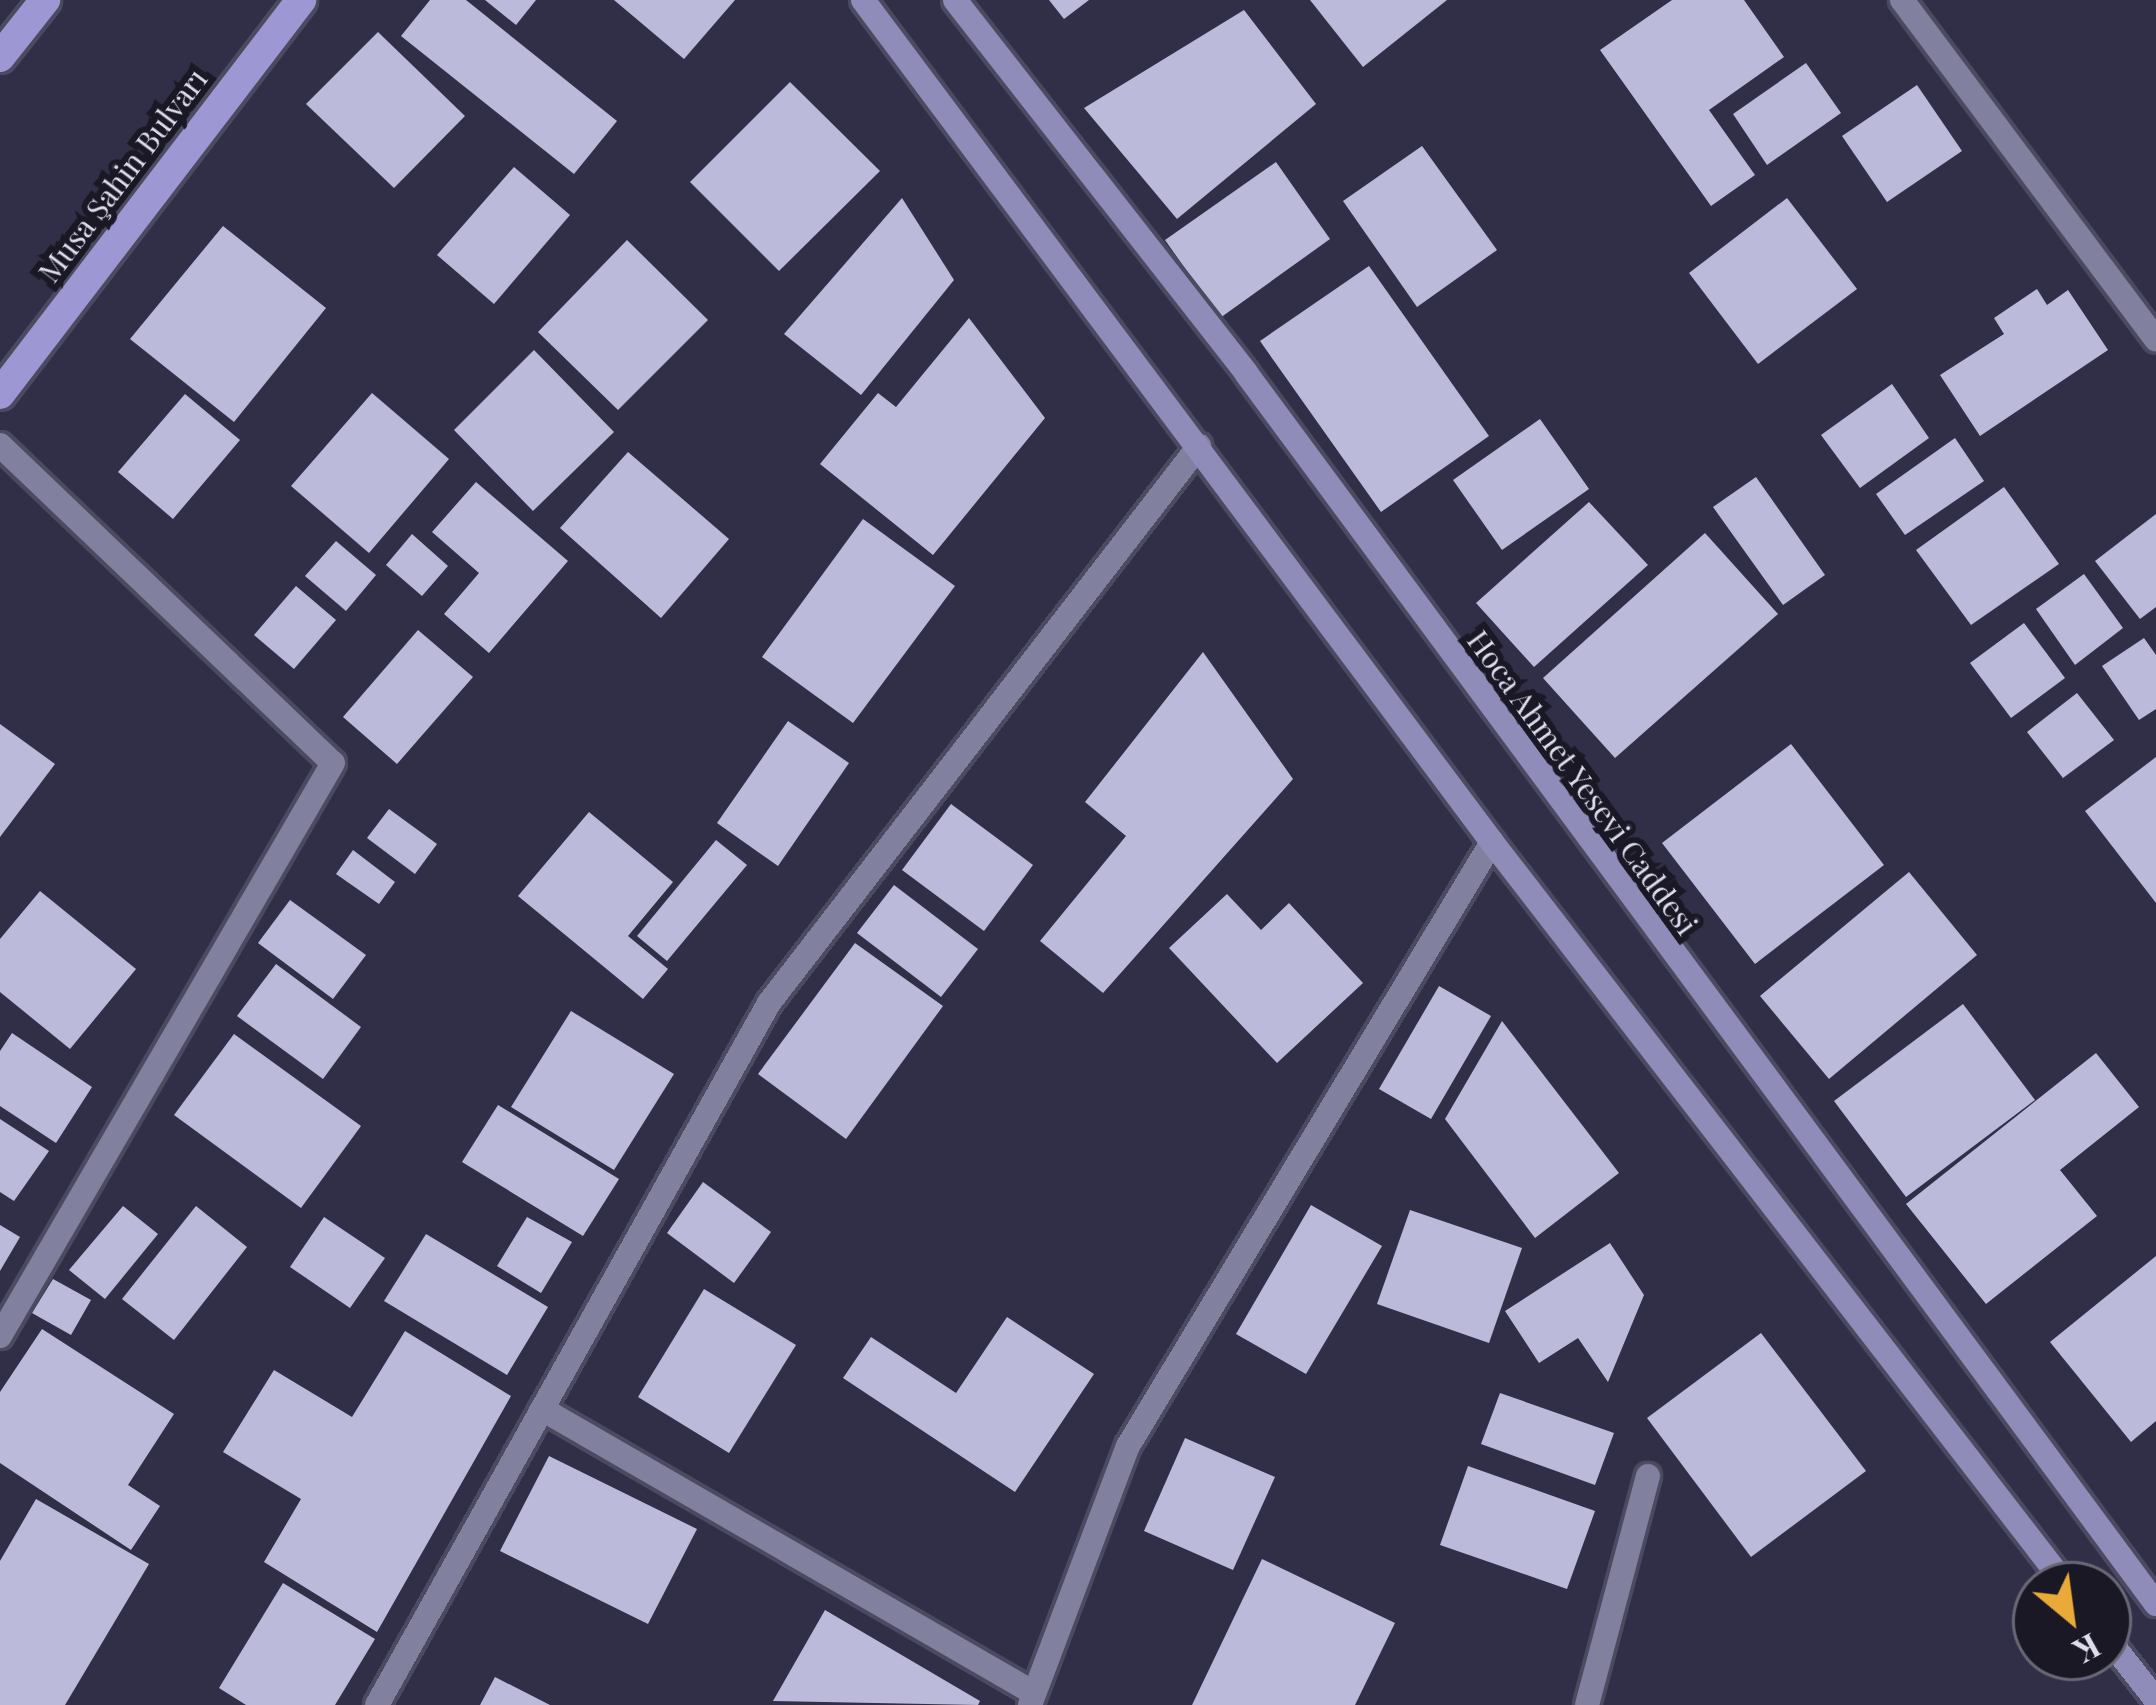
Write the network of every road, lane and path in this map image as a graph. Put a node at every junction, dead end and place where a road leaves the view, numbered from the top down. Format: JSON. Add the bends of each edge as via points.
{"nodes":[{"id":1,"x":45,"y":0,"type":"edge"},
{"id":2,"x":302,"y":0,"type":"edge"},
{"id":3,"x":863,"y":0,"type":"edge"},
{"id":4,"x":956,"y":0,"type":"edge"},
{"id":5,"x":1902,"y":0,"type":"edge"},
{"id":6,"x":0,"y":57,"type":"edge"},
{"id":7,"x":2156,"y":339,"type":"edge"},
{"id":8,"x":0,"y":394,"type":"edge"},
{"id":9,"x":0,"y":445,"type":"edge"},
{"id":10,"x":1199,"y":446,"type":"junction"},
{"id":11,"x":1492,"y":842,"type":"junction"},
{"id":12,"x":0,"y":1336,"type":"edge"},
{"id":13,"x":542,"y":1409,"type":"junction"},
{"id":14,"x":1648,"y":1476,"type":"dead end"},
{"id":15,"x":2047,"y":1561,"type":"edge"},
{"id":16,"x":2156,"y":1604,"type":"edge"},
{"id":17,"x":2132,"y":1670,"type":"edge"},
{"id":18,"x":1032,"y":1699,"type":"edge"},
{"id":19,"x":2156,"y":1700,"type":"edge"},
{"id":20,"x":377,"y":1705,"type":"edge"},
{"id":21,"x":1587,"y":1705,"type":"edge"}],
"edges":[{"from":1,"to":6,"type":"main road"},
{"from":2,"to":8,"type":"main road","name":"Musa Şahin Bulvarı"},
{"from":3,"to":10,"type":"street"},
{"from":4,"to":16,"type":"street","name":"Hoca Ahmet Yesevi Caddesi","via":[[1246,373]]},
{"from":5,"to":7,"type":"street"},
{"from":9,"to":12,"type":"street","via":[[333,763]]},
{"from":10,"to":11,"type":"street"},
{"from":10,"to":13,"type":"street","via":[[769,1004]]},
{"from":11,"to":15,"type":"street"},
{"from":11,"to":18,"type":"street","via":[[1128,1446]]},
{"from":13,"to":18,"type":"street"},
{"from":13,"to":20,"type":"street"},
{"from":14,"to":21,"type":"street"},
{"from":17,"to":19,"type":"street"}]}
